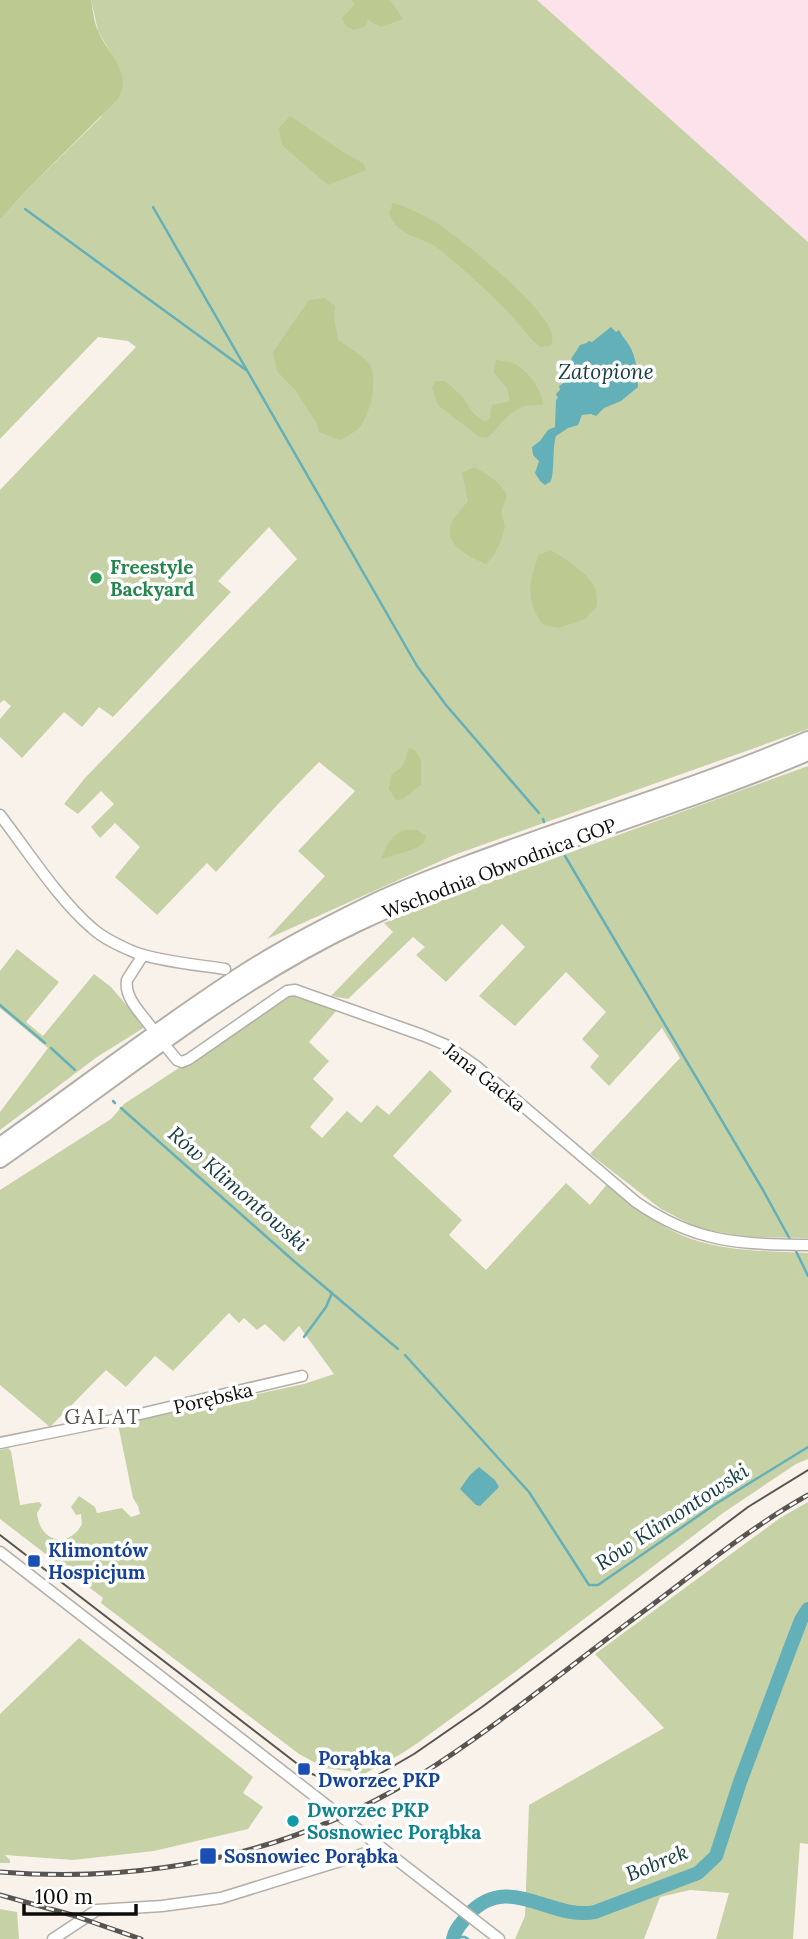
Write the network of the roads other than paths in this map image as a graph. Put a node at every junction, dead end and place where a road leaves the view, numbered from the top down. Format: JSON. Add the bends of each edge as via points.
{"nodes":[{"id":1,"x":808,"y":739,"type":"edge"},
{"id":2,"x":808,"y":753,"type":"edge"},
{"id":3,"x":0,"y":815,"type":"edge"},
{"id":4,"x":142,"y":955,"type":"junction"},
{"id":5,"x":225,"y":969,"type":"dead end"},
{"id":6,"x":151,"y":1027,"type":"dead end"},
{"id":7,"x":168,"y":1049,"type":"dead end"},
{"id":8,"x":0,"y":1145,"type":"edge"},
{"id":9,"x":0,"y":1160,"type":"edge"},
{"id":10,"x":803,"y":1245,"type":"edge"},
{"id":11,"x":302,"y":1377,"type":"dead end"},
{"id":12,"x":0,"y":1443,"type":"edge"},
{"id":13,"x":0,"y":1552,"type":"edge"},
{"id":14,"x":382,"y":1848,"type":"junction"},
{"id":15,"x":53,"y":1939,"type":"edge"},
{"id":16,"x":499,"y":1939,"type":"edge"}],
"edges":[{"from":1,"to":8,"type":"highway","name":"Wschodnia Obwodnica GOP","via":[[428,878],[308,934],[170,1023]]},
{"from":2,"to":9,"type":"highway","name":"Wschodnia Obwodnica GOP","via":[[454,882],[355,925],[227,999]]},
{"from":3,"to":4,"type":"street","via":[[78,915],[114,943]]},
{"from":4,"to":5,"type":"street"},
{"from":4,"to":6,"type":"street","via":[[126,984]]},
{"from":7,"to":10,"type":"street","name":"Jana Gacka","via":[[182,1062],[287,991],[303,992],[446,1045],[477,1066],[636,1202],[679,1227],[713,1239]]},
{"from":11,"to":12,"type":"street","name":"Porębska"},
{"from":13,"to":14,"type":"street"},
{"from":14,"to":15,"type":"street","via":[[221,1898],[97,1910]]},
{"from":14,"to":16,"type":"street"}]}
